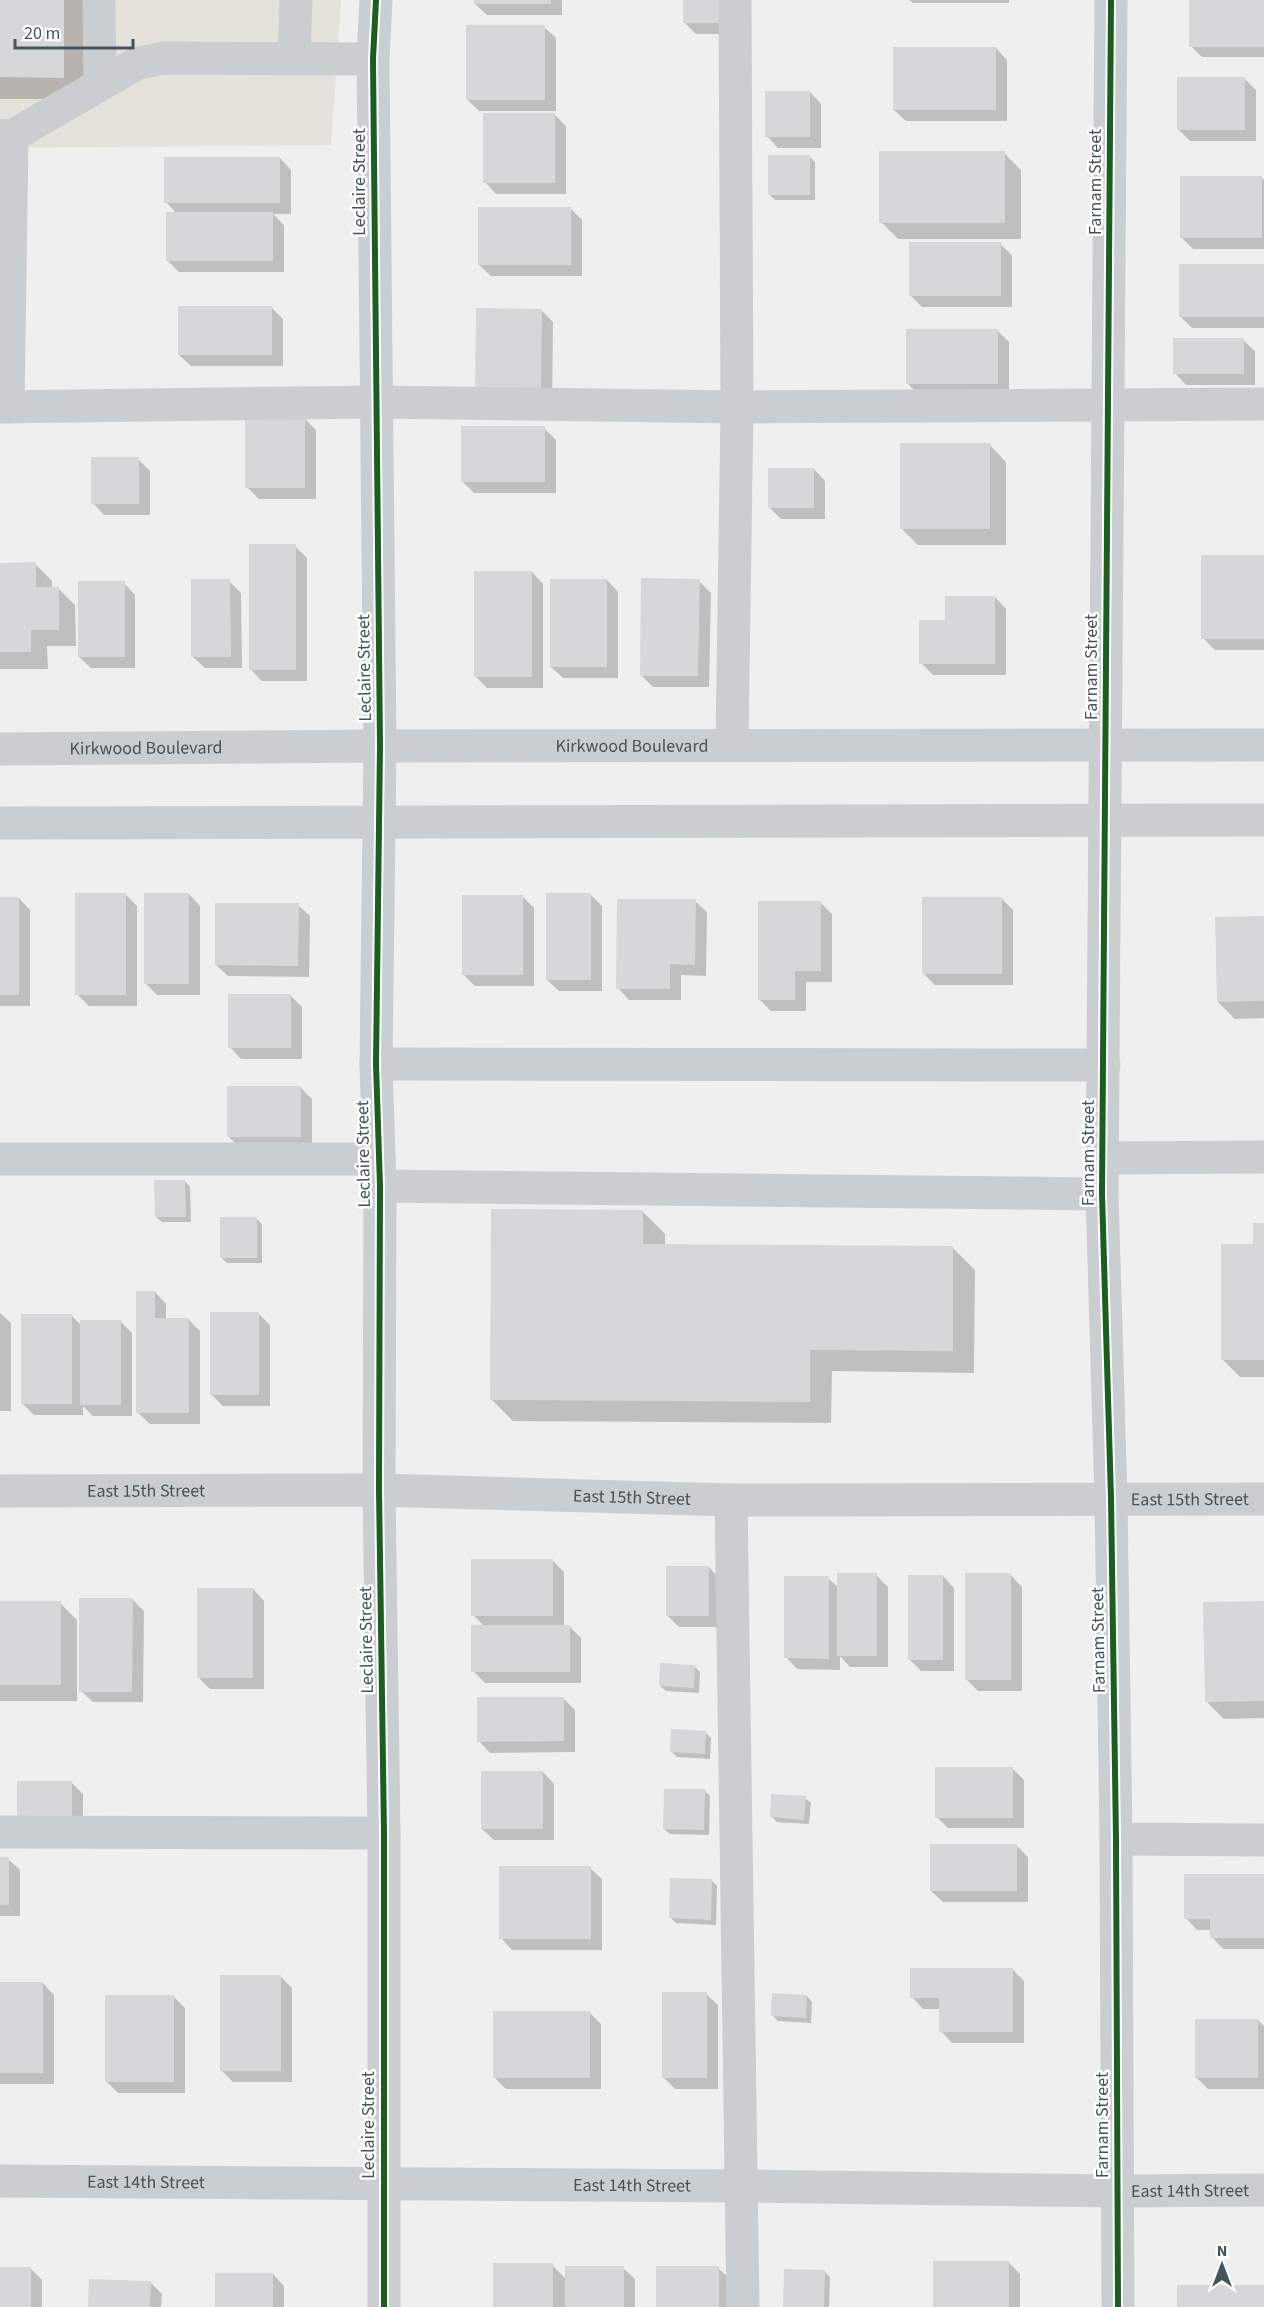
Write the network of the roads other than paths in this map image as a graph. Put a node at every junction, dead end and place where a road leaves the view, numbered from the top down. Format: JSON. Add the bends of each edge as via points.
{"nodes":[{"id":1,"x":99,"y":0,"type":"edge"},
{"id":2,"x":296,"y":0,"type":"edge"},
{"id":3,"x":376,"y":0,"type":"edge"},
{"id":4,"x":735,"y":0,"type":"edge"},
{"id":5,"x":1111,"y":0,"type":"edge"},
{"id":6,"x":294,"y":58,"type":"junction"},
{"id":7,"x":373,"y":59,"type":"junction"},
{"id":8,"x":100,"y":84,"type":"junction"},
{"id":9,"x":6,"y":136,"type":"edge"},
{"id":10,"x":375,"y":402,"type":"junction"},
{"id":11,"x":1264,"y":404,"type":"edge"},
{"id":12,"x":1108,"y":405,"type":"junction"},
{"id":13,"x":4,"y":407,"type":"edge"},
{"id":14,"x":737,"y":407,"type":"junction"},
{"id":15,"x":732,"y":745,"type":"junction"},
{"id":16,"x":1106,"y":745,"type":"junction"},
{"id":17,"x":1264,"y":745,"type":"edge"},
{"id":18,"x":380,"y":746,"type":"junction"},
{"id":19,"x":0,"y":750,"type":"edge"},
{"id":20,"x":1264,"y":820,"type":"edge"},
{"id":21,"x":1105,"y":822,"type":"junction"},
{"id":22,"x":0,"y":823,"type":"edge"},
{"id":23,"x":380,"y":823,"type":"junction"},
{"id":24,"x":376,"y":1064,"type":"junction"},
{"id":25,"x":1104,"y":1065,"type":"junction"},
{"id":26,"x":1264,"y":1157,"type":"edge"},
{"id":27,"x":1103,"y":1158,"type":"junction"},
{"id":28,"x":0,"y":1159,"type":"edge"},
{"id":29,"x":379,"y":1173,"type":"junction"},
{"id":30,"x":1102,"y":1194,"type":"junction"},
{"id":31,"x":379,"y":1490,"type":"junction"},
{"id":32,"x":0,"y":1491,"type":"edge"},
{"id":33,"x":1111,"y":1498,"type":"junction"},
{"id":34,"x":1264,"y":1498,"type":"edge"},
{"id":35,"x":731,"y":1500,"type":"junction"},
{"id":36,"x":0,"y":1832,"type":"edge"},
{"id":37,"x":384,"y":1833,"type":"junction"},
{"id":38,"x":1116,"y":1839,"type":"junction"},
{"id":39,"x":1264,"y":1840,"type":"edge"},
{"id":40,"x":0,"y":2181,"type":"edge"},
{"id":41,"x":383,"y":2184,"type":"junction"},
{"id":42,"x":742,"y":2186,"type":"junction"},
{"id":43,"x":1264,"y":2190,"type":"edge"},
{"id":44,"x":1117,"y":2191,"type":"junction"},
{"id":45,"x":384,"y":2307,"type":"edge"},
{"id":46,"x":743,"y":2307,"type":"edge"},
{"id":47,"x":1118,"y":2307,"type":"edge"}],
"edges":[{"from":1,"to":8,"type":"street"},
{"from":2,"to":6,"type":"street"},
{"from":3,"to":7,"type":"street","name":"Leclaire Street"},
{"from":4,"to":14,"type":"street"},
{"from":5,"to":12,"type":"street","name":"Farnam Street"},
{"from":6,"to":7,"type":"street"},
{"from":6,"to":8,"type":"street","via":[[163,58],[136,64]]},
{"from":7,"to":10,"type":"street","name":"Leclaire Street"},
{"from":8,"to":9,"type":"street"},
{"from":9,"to":13,"type":"street"},
{"from":10,"to":13,"type":"street"},
{"from":10,"to":14,"type":"street"},
{"from":10,"to":18,"type":"street","name":"Leclaire Street"},
{"from":11,"to":12,"type":"street"},
{"from":12,"to":14,"type":"street"},
{"from":12,"to":16,"type":"street","name":"Farnam Street"},
{"from":14,"to":15,"type":"street"},
{"from":15,"to":16,"type":"street","name":"Kirkwood Boulevard"},
{"from":15,"to":18,"type":"street","name":"Kirkwood Boulevard"},
{"from":16,"to":17,"type":"street","name":"Kirkwood Boulevard"},
{"from":16,"to":21,"type":"street","name":"Farnam Street"},
{"from":18,"to":19,"type":"street","name":"Kirkwood Boulevard"},
{"from":18,"to":23,"type":"street","name":"Leclaire Street"},
{"from":20,"to":21,"type":"street"},
{"from":21,"to":23,"type":"street"},
{"from":21,"to":25,"type":"street","name":"Farnam Street"},
{"from":22,"to":23,"type":"street"},
{"from":23,"to":24,"type":"street","name":"Leclaire Street"},
{"from":24,"to":25,"type":"street"},
{"from":24,"to":29,"type":"street","name":"Leclaire Street"},
{"from":25,"to":27,"type":"street","name":"Farnam Street"},
{"from":26,"to":27,"type":"street"},
{"from":27,"to":30,"type":"street","name":"Farnam Street"},
{"from":28,"to":29,"type":"street"},
{"from":29,"to":30,"type":"street"},
{"from":29,"to":31,"type":"street","name":"Leclaire Street"},
{"from":30,"to":33,"type":"street","name":"Farnam Street"},
{"from":31,"to":32,"type":"street","name":"East 15th Street"},
{"from":31,"to":35,"type":"street","name":"East 15th Street"},
{"from":31,"to":37,"type":"street","name":"Leclaire Street"},
{"from":33,"to":34,"type":"street","name":"East 15th Street"},
{"from":33,"to":35,"type":"street","name":"East 15th Street"},
{"from":33,"to":38,"type":"street","name":"Farnam Street"},
{"from":35,"to":42,"type":"street"},
{"from":36,"to":37,"type":"street"},
{"from":37,"to":41,"type":"street","name":"Leclaire Street"},
{"from":38,"to":39,"type":"street"},
{"from":38,"to":44,"type":"street","name":"Farnam Street"},
{"from":40,"to":41,"type":"street","name":"East 14th Street"},
{"from":41,"to":42,"type":"street","name":"East 14th Street"},
{"from":41,"to":45,"type":"street","name":"Leclaire Street"},
{"from":42,"to":44,"type":"street","name":"East 14th Street"},
{"from":42,"to":46,"type":"street"},
{"from":43,"to":44,"type":"street","name":"East 14th Street"},
{"from":44,"to":47,"type":"street","name":"Farnam Street"}]}
